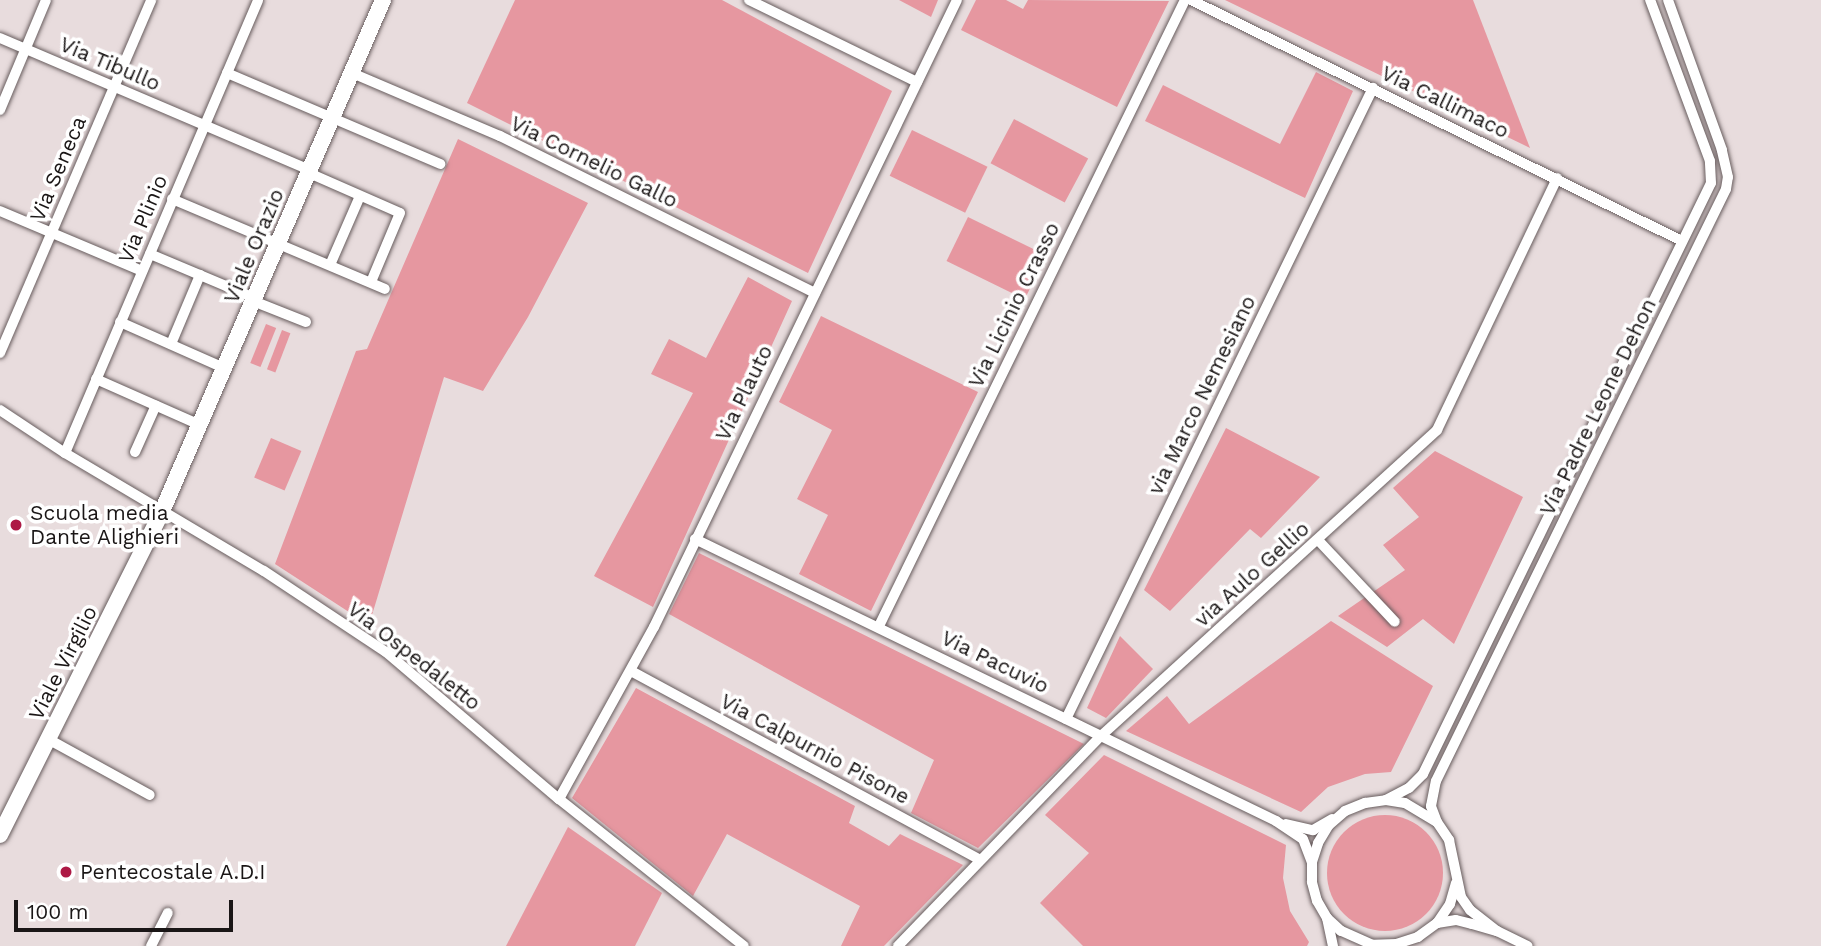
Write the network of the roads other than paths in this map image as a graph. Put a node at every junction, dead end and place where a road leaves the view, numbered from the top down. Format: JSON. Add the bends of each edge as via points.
{"nodes":[{"id":1,"x":46,"y":0,"type":"edge"},
{"id":2,"x":152,"y":0,"type":"edge"},
{"id":3,"x":258,"y":0,"type":"edge"},
{"id":4,"x":383,"y":0,"type":"edge"},
{"id":5,"x":749,"y":0,"type":"edge"},
{"id":6,"x":957,"y":0,"type":"edge"},
{"id":7,"x":1185,"y":0,"type":"edge"},
{"id":8,"x":1191,"y":0,"type":"edge"},
{"id":9,"x":1650,"y":0,"type":"edge"},
{"id":10,"x":1668,"y":0,"type":"edge"},
{"id":11,"x":0,"y":38,"type":"edge"},
{"id":12,"x":26,"y":49,"type":"junction"},
{"id":13,"x":227,"y":73,"type":"junction"},
{"id":14,"x":352,"y":73,"type":"junction"},
{"id":15,"x":917,"y":82,"type":"junction"},
{"id":16,"x":114,"y":86,"type":"junction"},
{"id":17,"x":1373,"y":88,"type":"junction"},
{"id":18,"x":0,"y":110,"type":"edge"},
{"id":19,"x":332,"y":119,"type":"junction"},
{"id":20,"x":205,"y":124,"type":"junction"},
{"id":21,"x":440,"y":164,"type":"dead end"},
{"id":22,"x":310,"y":172,"type":"junction"},
{"id":23,"x":1557,"y":178,"type":"junction"},
{"id":24,"x":360,"y":196,"type":"junction"},
{"id":25,"x":172,"y":199,"type":"junction"},
{"id":26,"x":0,"y":211,"type":"edge"},
{"id":27,"x":52,"y":232,"type":"junction"},
{"id":28,"x":1682,"y":241,"type":"junction"},
{"id":29,"x":278,"y":243,"type":"junction"},
{"id":30,"x":149,"y":254,"type":"junction"},
{"id":31,"x":330,"y":265,"type":"junction"},
{"id":32,"x":142,"y":271,"type":"junction"},
{"id":33,"x":200,"y":275,"type":"junction"},
{"id":34,"x":371,"y":282,"type":"junction"},
{"id":35,"x":385,"y":289,"type":"dead end"},
{"id":36,"x":815,"y":293,"type":"junction"},
{"id":37,"x":254,"y":299,"type":"junction"},
{"id":38,"x":120,"y":322,"type":"junction"},
{"id":39,"x":306,"y":322,"type":"dead end"},
{"id":40,"x":171,"y":344,"type":"junction"},
{"id":41,"x":0,"y":353,"type":"edge"},
{"id":42,"x":224,"y":368,"type":"junction"},
{"id":43,"x":96,"y":379,"type":"junction"},
{"id":44,"x":156,"y":405,"type":"junction"},
{"id":45,"x":0,"y":410,"type":"edge"},
{"id":46,"x":200,"y":425,"type":"junction"},
{"id":47,"x":135,"y":452,"type":"dead end"},
{"id":48,"x":65,"y":453,"type":"junction"},
{"id":49,"x":163,"y":509,"type":"junction"},
{"id":50,"x":695,"y":539,"type":"junction"},
{"id":51,"x":1318,"y":540,"type":"junction"},
{"id":52,"x":1395,"y":622,"type":"dead end"},
{"id":53,"x":879,"y":626,"type":"junction"},
{"id":54,"x":631,"y":671,"type":"junction"},
{"id":55,"x":1066,"y":719,"type":"junction"},
{"id":56,"x":1102,"y":735,"type":"junction"},
{"id":57,"x":48,"y":738,"type":"junction"},
{"id":58,"x":150,"y":794,"type":"dead end"},
{"id":59,"x":559,"y":799,"type":"junction"},
{"id":60,"x":1386,"y":800,"type":"junction"},
{"id":61,"x":1345,"y":811,"type":"junction"},
{"id":62,"x":1276,"y":821,"type":"junction"},
{"id":63,"x":1437,"y":822,"type":"junction"},
{"id":64,"x":0,"y":835,"type":"edge"},
{"id":65,"x":980,"y":860,"type":"junction"},
{"id":66,"x":1312,"y":862,"type":"junction"},
{"id":67,"x":1456,"y":883,"type":"junction"},
{"id":68,"x":168,"y":913,"type":"dead end"},
{"id":69,"x":1327,"y":918,"type":"junction"},
{"id":70,"x":1437,"y":923,"type":"junction"},
{"id":71,"x":1497,"y":931,"type":"junction"},
{"id":72,"x":1391,"y":945,"type":"edge"},
{"id":73,"x":152,"y":946,"type":"edge"},
{"id":74,"x":744,"y":946,"type":"edge"},
{"id":75,"x":898,"y":946,"type":"edge"},
{"id":76,"x":1333,"y":946,"type":"edge"},
{"id":77,"x":1528,"y":946,"type":"edge"}],
"edges":[{"from":1,"to":12,"type":"street"},
{"from":2,"to":16,"type":"street","name":"Via Seneca"},
{"from":3,"to":13,"type":"street","name":"Via Plinio"},
{"from":4,"to":14,"type":"street","name":"Viale Orazio"},
{"from":5,"to":15,"type":"street"},
{"from":6,"to":15,"type":"street","name":"Via Plauto"},
{"from":7,"to":53,"type":"street","name":"Via Licinio Crasso"},
{"from":8,"to":17,"type":"street","name":"Via Callimaco"},
{"from":9,"to":28,"type":"street","name":"Via Padre Leone Dehon","via":[[1712,172],[1707,195]]},
{"from":10,"to":63,"type":"street","name":"Via Padre Leone Dehon","via":[[1722,150],[1726,189],[1436,781],[1431,806]]},
{"from":11,"to":12,"type":"street","name":"Via Tibullo"},
{"from":12,"to":16,"type":"street","name":"Via Tibullo"},
{"from":12,"to":18,"type":"street"},
{"from":13,"to":19,"type":"street"},
{"from":13,"to":20,"type":"street","name":"Via Plinio"},
{"from":14,"to":19,"type":"street","name":"Viale Orazio"},
{"from":14,"to":36,"type":"street","name":"Via Cornelio Gallo","via":[[499,136]]},
{"from":15,"to":36,"type":"street","name":"Via Plauto"},
{"from":16,"to":20,"type":"street","name":"Via Tibullo"},
{"from":16,"to":27,"type":"street","name":"Via Seneca"},
{"from":17,"to":23,"type":"street","name":"Via Callimaco"},
{"from":17,"to":55,"type":"street","name":"via Marco Nemesiano"},
{"from":19,"to":21,"type":"street"},
{"from":19,"to":22,"type":"street","name":"Viale Orazio"},
{"from":20,"to":22,"type":"street","name":"Via Tibullo"},
{"from":20,"to":25,"type":"street","name":"Via Plinio"},
{"from":22,"to":24,"type":"street","name":"Via Tibullo"},
{"from":22,"to":29,"type":"street","name":"Viale Orazio"},
{"from":23,"to":28,"type":"street","name":"Via Callimaco"},
{"from":23,"to":51,"type":"street","name":"via Aulo Gellio","via":[[1437,430]]},
{"from":24,"to":31,"type":"street"},
{"from":24,"to":34,"type":"street","name":"Via Tibullo","via":[[400,213]]},
{"from":25,"to":29,"type":"street"},
{"from":25,"to":30,"type":"street","name":"Via Plinio"},
{"from":26,"to":27,"type":"street"},
{"from":27,"to":32,"type":"street"},
{"from":27,"to":41,"type":"street","name":"Via Seneca"},
{"from":28,"to":60,"type":"street","name":"Via Padre Leone Dehon","via":[[1423,774]]},
{"from":29,"to":31,"type":"street"},
{"from":29,"to":37,"type":"street","name":"Viale Orazio"},
{"from":30,"to":32,"type":"street","name":"Via Plinio"},
{"from":30,"to":33,"type":"street"},
{"from":31,"to":34,"type":"street"},
{"from":32,"to":38,"type":"street","name":"Via Plinio"},
{"from":33,"to":37,"type":"street"},
{"from":33,"to":40,"type":"street"},
{"from":34,"to":35,"type":"street"},
{"from":36,"to":50,"type":"street","name":"Via Plauto"},
{"from":37,"to":39,"type":"street"},
{"from":37,"to":42,"type":"street","name":"Viale Orazio"},
{"from":38,"to":40,"type":"street"},
{"from":38,"to":43,"type":"street","name":"Via Plinio"},
{"from":40,"to":42,"type":"street"},
{"from":42,"to":46,"type":"street","name":"Viale Orazio"},
{"from":43,"to":44,"type":"street"},
{"from":43,"to":48,"type":"street","name":"Via Plinio"},
{"from":44,"to":46,"type":"street"},
{"from":44,"to":47,"type":"street"},
{"from":45,"to":48,"type":"street","name":"Via Ospedaletto"},
{"from":46,"to":49,"type":"street","name":"Viale Orazio"},
{"from":48,"to":49,"type":"street","name":"Via Ospedaletto"},
{"from":49,"to":57,"type":"street","name":"Viale Virgilio"},
{"from":49,"to":59,"type":"street","name":"Via Ospedaletto","via":[[386,652]]},
{"from":50,"to":53,"type":"street","name":"Via Pacuvio"},
{"from":50,"to":54,"type":"street","name":"Via Plauto"},
{"from":51,"to":52,"type":"street"},
{"from":51,"to":56,"type":"street","name":"via Aulo Gellio"},
{"from":53,"to":55,"type":"street","name":"Via Pacuvio"},
{"from":54,"to":59,"type":"street","name":"Via Plauto"},
{"from":54,"to":65,"type":"street","name":"Via Calpurnio Pisone"},
{"from":55,"to":56,"type":"street","name":"Via Pacuvio"},
{"from":56,"to":62,"type":"street","name":"Via Pacuvio"},
{"from":56,"to":65,"type":"street","name":"via Aulo Gellio"},
{"from":57,"to":58,"type":"street"},
{"from":57,"to":64,"type":"street","name":"Viale Virgilio"},
{"from":59,"to":74,"type":"street","name":"Via Ospedaletto"},
{"from":60,"to":61,"type":"street"},
{"from":60,"to":63,"type":"street","via":[[1405,803]]},
{"from":61,"to":62,"type":"street","name":"Via Pacuvio","via":[[1314,830]]},
{"from":61,"to":66,"type":"street","via":[[1329,825]]},
{"from":62,"to":66,"type":"street","name":"Via Pacuvio","via":[[1303,839]]},
{"from":63,"to":67,"type":"street","via":[[1456,861]]},
{"from":65,"to":75,"type":"street","name":"via Aulo Gellio"},
{"from":66,"to":69,"type":"street","via":[[1317,901]]},
{"from":67,"to":70,"type":"street","via":[[1450,904]]},
{"from":67,"to":71,"type":"street","via":[[1470,910]]},
{"from":68,"to":73,"type":"street"},
{"from":69,"to":72,"type":"street","via":[[1357,940]]},
{"from":69,"to":76,"type":"street"},
{"from":70,"to":71,"type":"street","via":[[1456,920]]},
{"from":70,"to":72,"type":"street","via":[[1418,937]]},
{"from":71,"to":77,"type":"street"}]}
